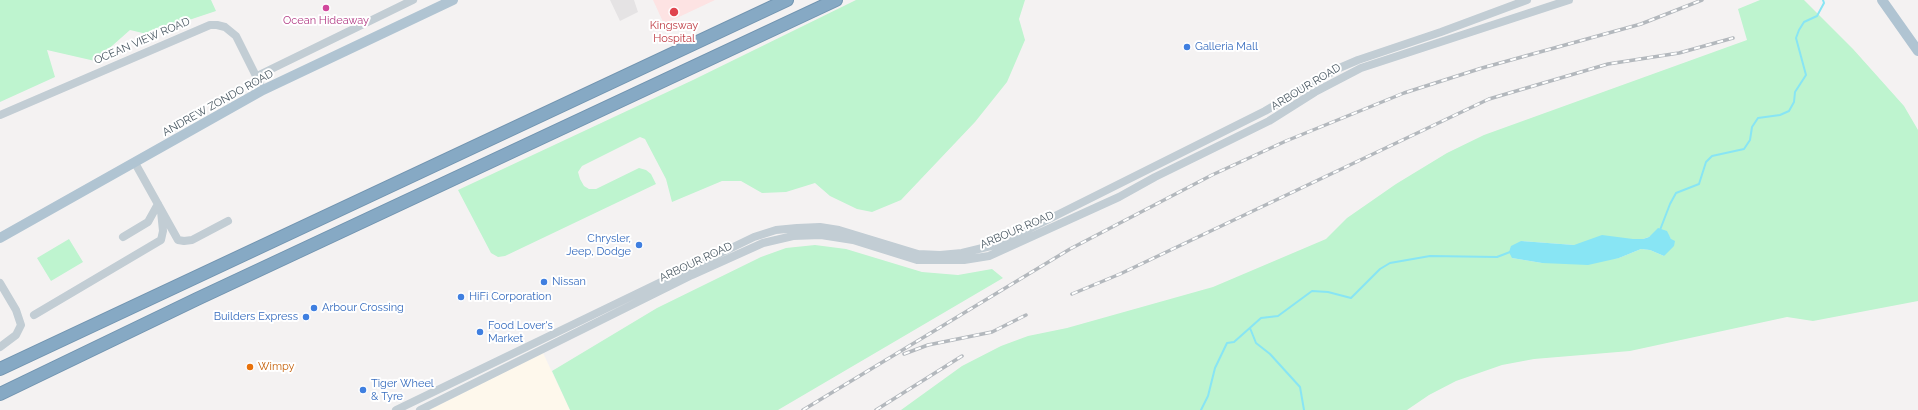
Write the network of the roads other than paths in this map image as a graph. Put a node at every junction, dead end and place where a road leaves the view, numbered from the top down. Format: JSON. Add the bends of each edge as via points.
{"nodes":[{"id":1,"x":413,"y":0,"type":"edge"},
{"id":2,"x":453,"y":0,"type":"edge"},
{"id":3,"x":787,"y":0,"type":"edge"},
{"id":4,"x":836,"y":0,"type":"edge"},
{"id":5,"x":1527,"y":0,"type":"edge"},
{"id":6,"x":1569,"y":0,"type":"edge"},
{"id":7,"x":1882,"y":0,"type":"edge"},
{"id":8,"x":1918,"y":51,"type":"edge"},
{"id":9,"x":1392,"y":52,"type":"junction"},
{"id":10,"x":257,"y":76,"type":"junction"},
{"id":11,"x":263,"y":90,"type":"junction"},
{"id":12,"x":0,"y":115,"type":"edge"},
{"id":13,"x":135,"y":163,"type":"junction"},
{"id":14,"x":160,"y":207,"type":"junction"},
{"id":15,"x":228,"y":221,"type":"dead end"},
{"id":16,"x":123,"y":237,"type":"dead end"},
{"id":17,"x":0,"y":238,"type":"edge"},
{"id":18,"x":0,"y":283,"type":"edge"},
{"id":19,"x":34,"y":315,"type":"dead end"},
{"id":20,"x":0,"y":347,"type":"edge"},
{"id":21,"x":0,"y":370,"type":"edge"},
{"id":22,"x":0,"y":394,"type":"edge"},
{"id":23,"x":396,"y":410,"type":"edge"},
{"id":24,"x":420,"y":410,"type":"edge"}],
"edges":[{"from":1,"to":10,"type":"street"},
{"from":2,"to":11,"type":"main road","name":"ANDREW ZONDO ROAD"},
{"from":3,"to":21,"type":"highway"},
{"from":4,"to":22,"type":"highway"},
{"from":5,"to":9,"type":"street","name":"ARBOUR ROAD"},
{"from":6,"to":9,"type":"street","name":"ARBOUR ROAD","via":[[1462,36]]},
{"from":7,"to":8,"type":"main road"},
{"from":9,"to":23,"type":"street","name":"ARBOUR ROAD","via":[[1337,69],[1252,118],[999,244],[980,250],[940,255],[918,254],[839,230],[805,227],[776,230],[754,237]]},
{"from":9,"to":24,"type":"street","name":"ARBOUR ROAD","via":[[1314,92],[1270,121],[1123,195],[989,256],[964,260],[917,260],[853,240],[821,235],[793,236],[763,243],[685,278]]},
{"from":10,"to":11,"type":"street","name":"OCEAN VIEW ROAD"},
{"from":10,"to":12,"type":"street","name":"OCEAN VIEW ROAD","via":[[236,36],[217,25],[210,25]]},
{"from":11,"to":13,"type":"main road","name":"ANDREW ZONDO ROAD"},
{"from":13,"to":14,"type":"street"},
{"from":13,"to":17,"type":"main road","name":"ANDREW ZONDO ROAD"},
{"from":14,"to":15,"type":"street","via":[[176,238],[181,241],[192,240]]},
{"from":14,"to":16,"type":"street","via":[[148,222]]},
{"from":14,"to":19,"type":"street","via":[[163,231],[161,240]]},
{"from":18,"to":20,"type":"street","via":[[16,310],[21,325],[16,336]]}]}
